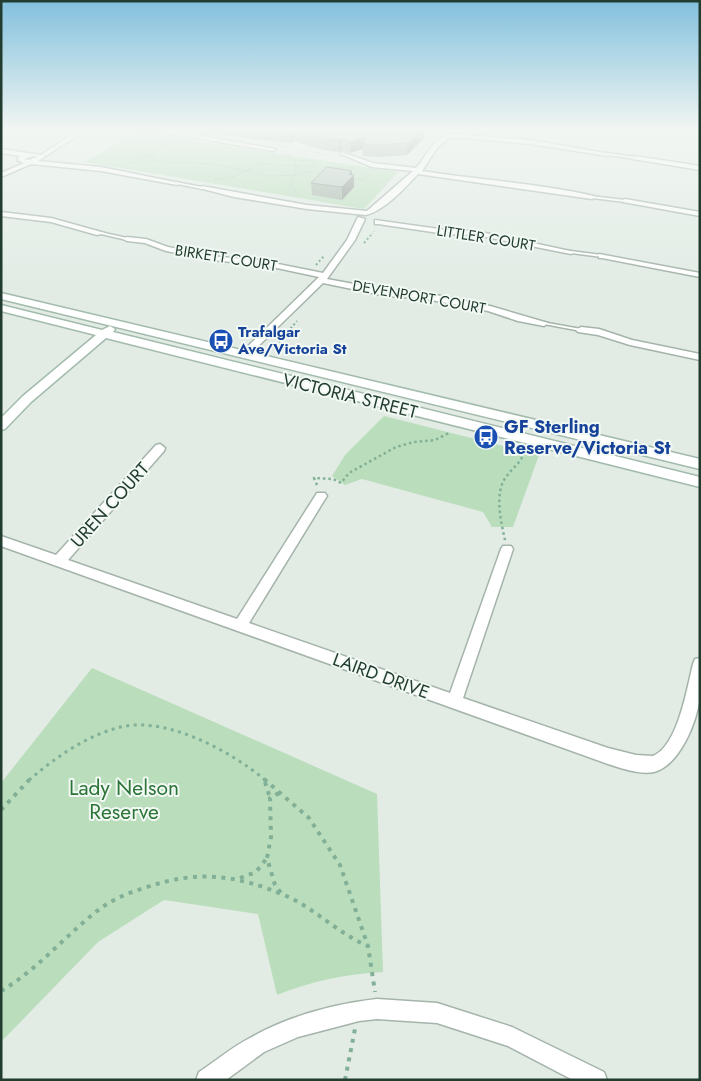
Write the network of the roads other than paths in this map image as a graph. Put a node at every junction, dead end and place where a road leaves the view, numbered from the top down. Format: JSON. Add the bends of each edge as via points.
{"nodes":[{"id":1,"x":169,"y":181,"type":"edge"},
{"id":2,"x":407,"y":181,"type":"edge"},
{"id":3,"x":478,"y":181,"type":"edge"},
{"id":4,"x":177,"y":183,"type":"joint"},
{"id":5,"x":202,"y":188,"type":"joint"},
{"id":6,"x":592,"y":197,"type":"joint"},
{"id":7,"x":385,"y":201,"type":"junction"},
{"id":8,"x":625,"y":201,"type":"joint"},
{"id":9,"x":1,"y":214,"type":"edge"},
{"id":10,"x":383,"y":214,"type":"junction"},
{"id":11,"x":700,"y":214,"type":"edge"},
{"id":12,"x":365,"y":215,"type":"junction"},
{"id":13,"x":376,"y":222,"type":"junction"},
{"id":14,"x":401,"y":224,"type":"junction"},
{"id":15,"x":357,"y":231,"type":"junction"},
{"id":16,"x":101,"y":233,"type":"joint"},
{"id":17,"x":127,"y":239,"type":"joint"},
{"id":18,"x":571,"y":252,"type":"joint"},
{"id":19,"x":602,"y":256,"type":"joint"},
{"id":20,"x":700,"y":275,"type":"edge"},
{"id":21,"x":324,"y":278,"type":"junction"},
{"id":22,"x":1,"y":296,"type":"edge"},
{"id":23,"x":1,"y":308,"type":"edge"},
{"id":24,"x":117,"y":323,"type":"junction"},
{"id":25,"x":544,"y":323,"type":"joint"},
{"id":26,"x":581,"y":330,"type":"joint"},
{"id":27,"x":105,"y":334,"type":"junction"},
{"id":28,"x":245,"y":354,"type":"junction"},
{"id":29,"x":700,"y":357,"type":"edge"},
{"id":30,"x":234,"y":367,"type":"junction"},
{"id":31,"x":27,"y":399,"type":"junction"},
{"id":32,"x":1,"y":417,"type":"edge"},
{"id":33,"x":1,"y":426,"type":"edge"},
{"id":34,"x":160,"y":448,"type":"dead end"},
{"id":35,"x":700,"y":464,"type":"edge"},
{"id":36,"x":700,"y":482,"type":"edge"},
{"id":37,"x":320,"y":496,"type":"road end"},
{"id":38,"x":1,"y":541,"type":"edge"},
{"id":39,"x":508,"y":549,"type":"road end"},
{"id":40,"x":59,"y":561,"type":"junction"},
{"id":41,"x":240,"y":626,"type":"junction"},
{"id":42,"x":700,"y":664,"type":"edge"},
{"id":43,"x":454,"y":702,"type":"junction"},
{"id":44,"x":207,"y":1080,"type":"edge"},
{"id":45,"x":596,"y":1080,"type":"edge"}],
"edges":[{"from":1,"to":4,"type":"street"},
{"from":2,"to":7,"type":"street"},
{"from":3,"to":6,"type":"street"},
{"from":4,"to":5,"type":"lane"},
{"from":5,"to":12,"type":"street"},
{"from":6,"to":8,"type":"lane"},
{"from":7,"to":10,"type":"street"},
{"from":7,"to":12,"type":"street"},
{"from":8,"to":11,"type":"street"},
{"from":9,"to":16,"type":"street","via":[[39,218]]},
{"from":10,"to":12,"type":"street"},
{"from":10,"to":13,"type":"street","via":[[384,220]]},
{"from":10,"to":14,"type":"street","name":"LITTLER COURT"},
{"from":12,"to":13,"type":"street","name":"LITTLER COURT"},
{"from":12,"to":15,"type":"street"},
{"from":13,"to":14,"type":"street","name":"LITTLER COURT"},
{"from":13,"to":15,"type":"street"},
{"from":14,"to":18,"type":"street","name":"LITTLER COURT","via":[[481,234]]},
{"from":15,"to":21,"type":"street"},
{"from":16,"to":17,"type":"lane"},
{"from":17,"to":21,"type":"street","name":"BIRKETT COURT","via":[[220,259],[258,262]]},
{"from":18,"to":19,"type":"lane"},
{"from":19,"to":20,"type":"street"},
{"from":21,"to":25,"type":"street","name":"DEVENPORT COURT","via":[[386,293],[421,295],[490,309]]},
{"from":21,"to":28,"type":"street"},
{"from":22,"to":24,"type":"street","name":"VICTORIA STREET"},
{"from":23,"to":27,"type":"street","name":"VICTORIA STREET"},
{"from":24,"to":27,"type":"street"},
{"from":24,"to":28,"type":"street","name":"VICTORIA STREET"},
{"from":25,"to":26,"type":"lane"},
{"from":26,"to":29,"type":"street"},
{"from":27,"to":30,"type":"street","name":"VICTORIA STREET"},
{"from":27,"to":31,"type":"street"},
{"from":28,"to":30,"type":"street"},
{"from":28,"to":35,"type":"street","name":"VICTORIA STREET"},
{"from":30,"to":36,"type":"street","name":"VICTORIA STREET"},
{"from":31,"to":32,"type":"street"},
{"from":31,"to":33,"type":"street"},
{"from":34,"to":40,"type":"street","name":"UREN COURT"},
{"from":37,"to":41,"type":"street"},
{"from":38,"to":40,"type":"street","name":"LAIRD DRIVE"},
{"from":39,"to":43,"type":"street"},
{"from":40,"to":41,"type":"street","name":"LAIRD DRIVE"},
{"from":41,"to":43,"type":"street","name":"LAIRD DRIVE"},
{"from":42,"to":43,"type":"street","name":"LAIRD DRIVE","via":[[681,733],[670,754],[655,764],[632,763],[608,756]]},
{"from":44,"to":45,"type":"street","via":[[257,1045],[296,1027],[368,1010],[437,1013],[512,1037]]}]}
